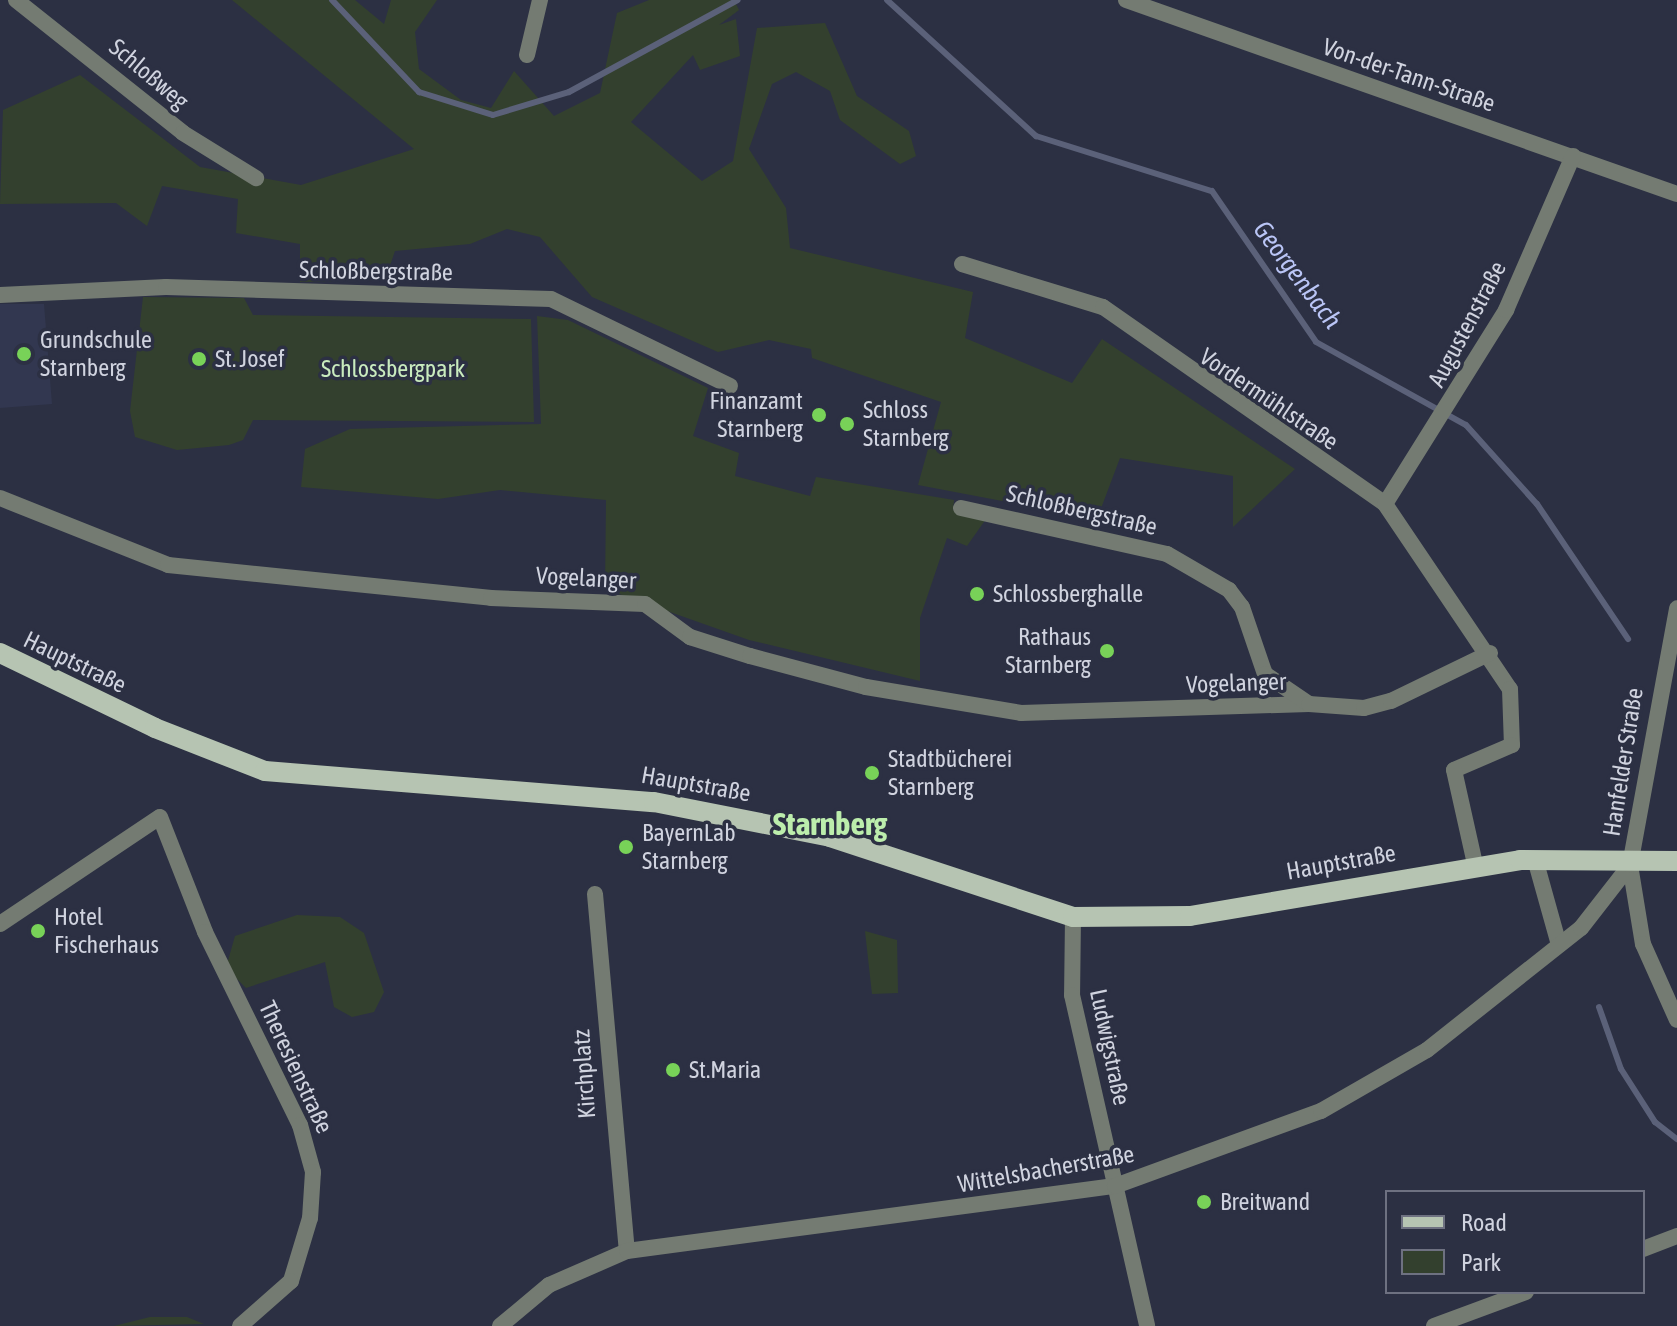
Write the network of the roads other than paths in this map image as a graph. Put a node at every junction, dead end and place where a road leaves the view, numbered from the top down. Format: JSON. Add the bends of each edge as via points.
{"nodes":[{"id":1,"x":16,"y":0,"type":"edge"},
{"id":2,"x":540,"y":0,"type":"edge"},
{"id":3,"x":1126,"y":0,"type":"edge"},
{"id":4,"x":527,"y":55,"type":"dead end"},
{"id":5,"x":1573,"y":156,"type":"junction"},
{"id":6,"x":256,"y":178,"type":"dead end"},
{"id":7,"x":1677,"y":194,"type":"edge"},
{"id":8,"x":962,"y":264,"type":"dead end"},
{"id":9,"x":0,"y":295,"type":"edge"},
{"id":10,"x":730,"y":386,"type":"dead end"},
{"id":11,"x":0,"y":498,"type":"edge"},
{"id":12,"x":1385,"y":504,"type":"junction"},
{"id":13,"x":961,"y":508,"type":"dead end"},
{"id":14,"x":1677,"y":608,"type":"edge"},
{"id":15,"x":0,"y":653,"type":"edge"},
{"id":16,"x":1490,"y":653,"type":"junction"},
{"id":17,"x":1309,"y":704,"type":"junction"},
{"id":18,"x":1535,"y":859,"type":"junction"},
{"id":19,"x":1677,"y":861,"type":"edge"},
{"id":20,"x":1475,"y":864,"type":"junction"},
{"id":21,"x":1630,"y":865,"type":"junction"},
{"id":22,"x":595,"y":894,"type":"dead end"},
{"id":23,"x":1073,"y":917,"type":"junction"},
{"id":24,"x":0,"y":924,"type":"edge"},
{"id":25,"x":1559,"y":945,"type":"junction"},
{"id":26,"x":1677,"y":1020,"type":"edge"},
{"id":27,"x":1115,"y":1186,"type":"junction"},
{"id":28,"x":1677,"y":1236,"type":"edge"},
{"id":29,"x":1645,"y":1248,"type":"edge"},
{"id":30,"x":627,"y":1251,"type":"junction"},
{"id":31,"x":1521,"y":1294,"type":"edge"},
{"id":32,"x":240,"y":1326,"type":"edge"},
{"id":33,"x":500,"y":1326,"type":"edge"},
{"id":34,"x":1147,"y":1326,"type":"edge"},
{"id":35,"x":1434,"y":1326,"type":"edge"}],
"edges":[{"from":1,"to":6,"type":"street","name":"Schloßweg","via":[[183,133]]},
{"from":2,"to":4,"type":"street"},
{"from":3,"to":5,"type":"street","name":"Von-der-Tann-Straße"},
{"from":5,"to":7,"type":"street","name":"Von-der-Tann-Straße"},
{"from":5,"to":12,"type":"street","name":"Augustenstraße","via":[[1506,310],[1436,432]]},
{"from":8,"to":12,"type":"street","name":"Vordermühlstraße","via":[[1103,307]]},
{"from":9,"to":10,"type":"street","name":"Schloßbergstraße","via":[[166,287],[551,299]]},
{"from":11,"to":17,"type":"street","name":"Vogelanger","via":[[168,565],[491,598],[645,604],[690,637],[750,656],[866,687],[1021,713]]},
{"from":12,"to":16,"type":"street","name":"Vordermühlstraße"},
{"from":13,"to":17,"type":"street","name":"Schloßbergstraße","via":[[1167,554],[1229,590],[1242,607],[1265,674]]},
{"from":14,"to":21,"type":"street","name":"Hanfelder Straße"},
{"from":15,"to":23,"type":"main road","name":"Hauptstraße","via":[[140,722],[265,771],[654,802],[830,837]]},
{"from":16,"to":17,"type":"street","via":[[1391,701],[1364,708]]},
{"from":16,"to":20,"type":"street","name":"Vordermühlstraße","via":[[1510,689],[1516,734],[1496,758],[1454,770]]},
{"from":18,"to":20,"type":"main road","name":"Hauptstraße"},
{"from":18,"to":21,"type":"main road","name":"Hauptstraße"},
{"from":18,"to":25,"type":"street"},
{"from":19,"to":21,"type":"main road","name":"Hauptstraße"},
{"from":20,"to":23,"type":"main road","name":"Hauptstraße","via":[[1190,916]]},
{"from":21,"to":25,"type":"street","name":"Hanfelder Straße","via":[[1606,901]]},
{"from":21,"to":26,"type":"street","via":[[1643,944]]},
{"from":22,"to":30,"type":"street","name":"Kirchplatz"},
{"from":23,"to":27,"type":"street","name":"Ludwigstraße","via":[[1072,995]]},
{"from":24,"to":32,"type":"street","name":"Theresienstraße","via":[[160,817],[205,932],[300,1125],[313,1172],[310,1218],[291,1281]]},
{"from":25,"to":27,"type":"street","name":"Wittelsbacherstraße","via":[[1427,1050],[1321,1111],[1223,1153]]},
{"from":27,"to":30,"type":"street","name":"Wittelsbacherstraße"},
{"from":27,"to":34,"type":"street","name":"Ludwigstraße"},
{"from":28,"to":29,"type":"street"},
{"from":30,"to":33,"type":"street","name":"Wittelsbacherstraße","via":[[549,1285]]},
{"from":31,"to":35,"type":"street"}]}
